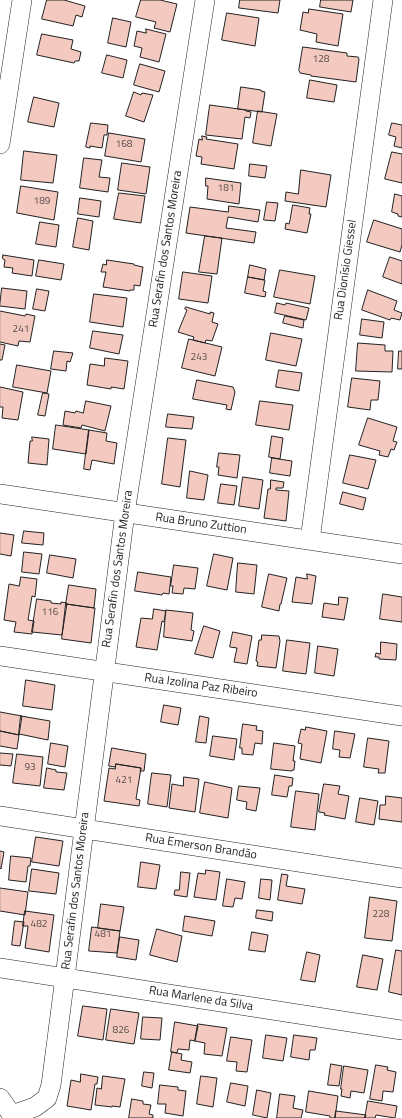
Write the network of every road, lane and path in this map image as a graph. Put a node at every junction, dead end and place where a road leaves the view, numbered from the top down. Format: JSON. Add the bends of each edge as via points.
{"nodes":[{"id":1,"x":22,"y":0,"type":"edge"},
{"id":2,"x":205,"y":0,"type":"edge"},
{"id":3,"x":383,"y":0,"type":"edge"},
{"id":4,"x":0,"y":144,"type":"edge"},
{"id":5,"x":0,"y":494,"type":"edge"},
{"id":6,"x":125,"y":513,"type":"junction"},
{"id":7,"x":310,"y":540,"type":"junction"},
{"id":8,"x":402,"y":554,"type":"edge"},
{"id":9,"x":0,"y":656,"type":"edge"},
{"id":10,"x":105,"y":672,"type":"junction"},
{"id":11,"x":402,"y":716,"type":"edge"},
{"id":12,"x":0,"y":816,"type":"edge"},
{"id":13,"x":84,"y":829,"type":"junction"},
{"id":14,"x":402,"y":878,"type":"edge"},
{"id":15,"x":0,"y":968,"type":"edge"},
{"id":16,"x":65,"y":978,"type":"junction"},
{"id":17,"x":402,"y":1030,"type":"edge"},
{"id":18,"x":0,"y":1098,"type":"edge"},
{"id":19,"x":12,"y":1117,"type":"edge"}],
"edges":[{"from":1,"to":4,"type":"street"},
{"from":2,"to":6,"type":"street","name":"Rua Serafin dos Santos Moreira"},
{"from":3,"to":7,"type":"street","name":"Rua Dionísio Giessel"},
{"from":5,"to":6,"type":"street","name":"Rua Bruno Zuttion"},
{"from":6,"to":7,"type":"street","name":"Rua Bruno Zuttion"},
{"from":6,"to":10,"type":"street","name":"Rua Serafin dos Santos Moreira"},
{"from":7,"to":8,"type":"street","name":"Rua Bruno Zuttion"},
{"from":9,"to":10,"type":"street","name":"Rua Izolina Paz Ribeiro"},
{"from":10,"to":11,"type":"street","name":"Rua Izolina Paz Ribeiro"},
{"from":10,"to":13,"type":"street","name":"Rua Serafin dos Santos Moreira"},
{"from":12,"to":13,"type":"street","name":"Rua Emerson Brandão"},
{"from":13,"to":14,"type":"street","name":"Rua Emerson Brandão"},
{"from":13,"to":16,"type":"street","name":"Rua Serafin dos Santos Moreira"},
{"from":15,"to":16,"type":"street","name":"Rua Marlene da Silva"},
{"from":16,"to":17,"type":"street","name":"Rua Marlene da Silva"},
{"from":16,"to":19,"type":"street","name":"Rua Serafin dos Santos Moreira","via":[[51,1085],[47,1098]]},
{"from":18,"to":19,"type":"street"}]}
